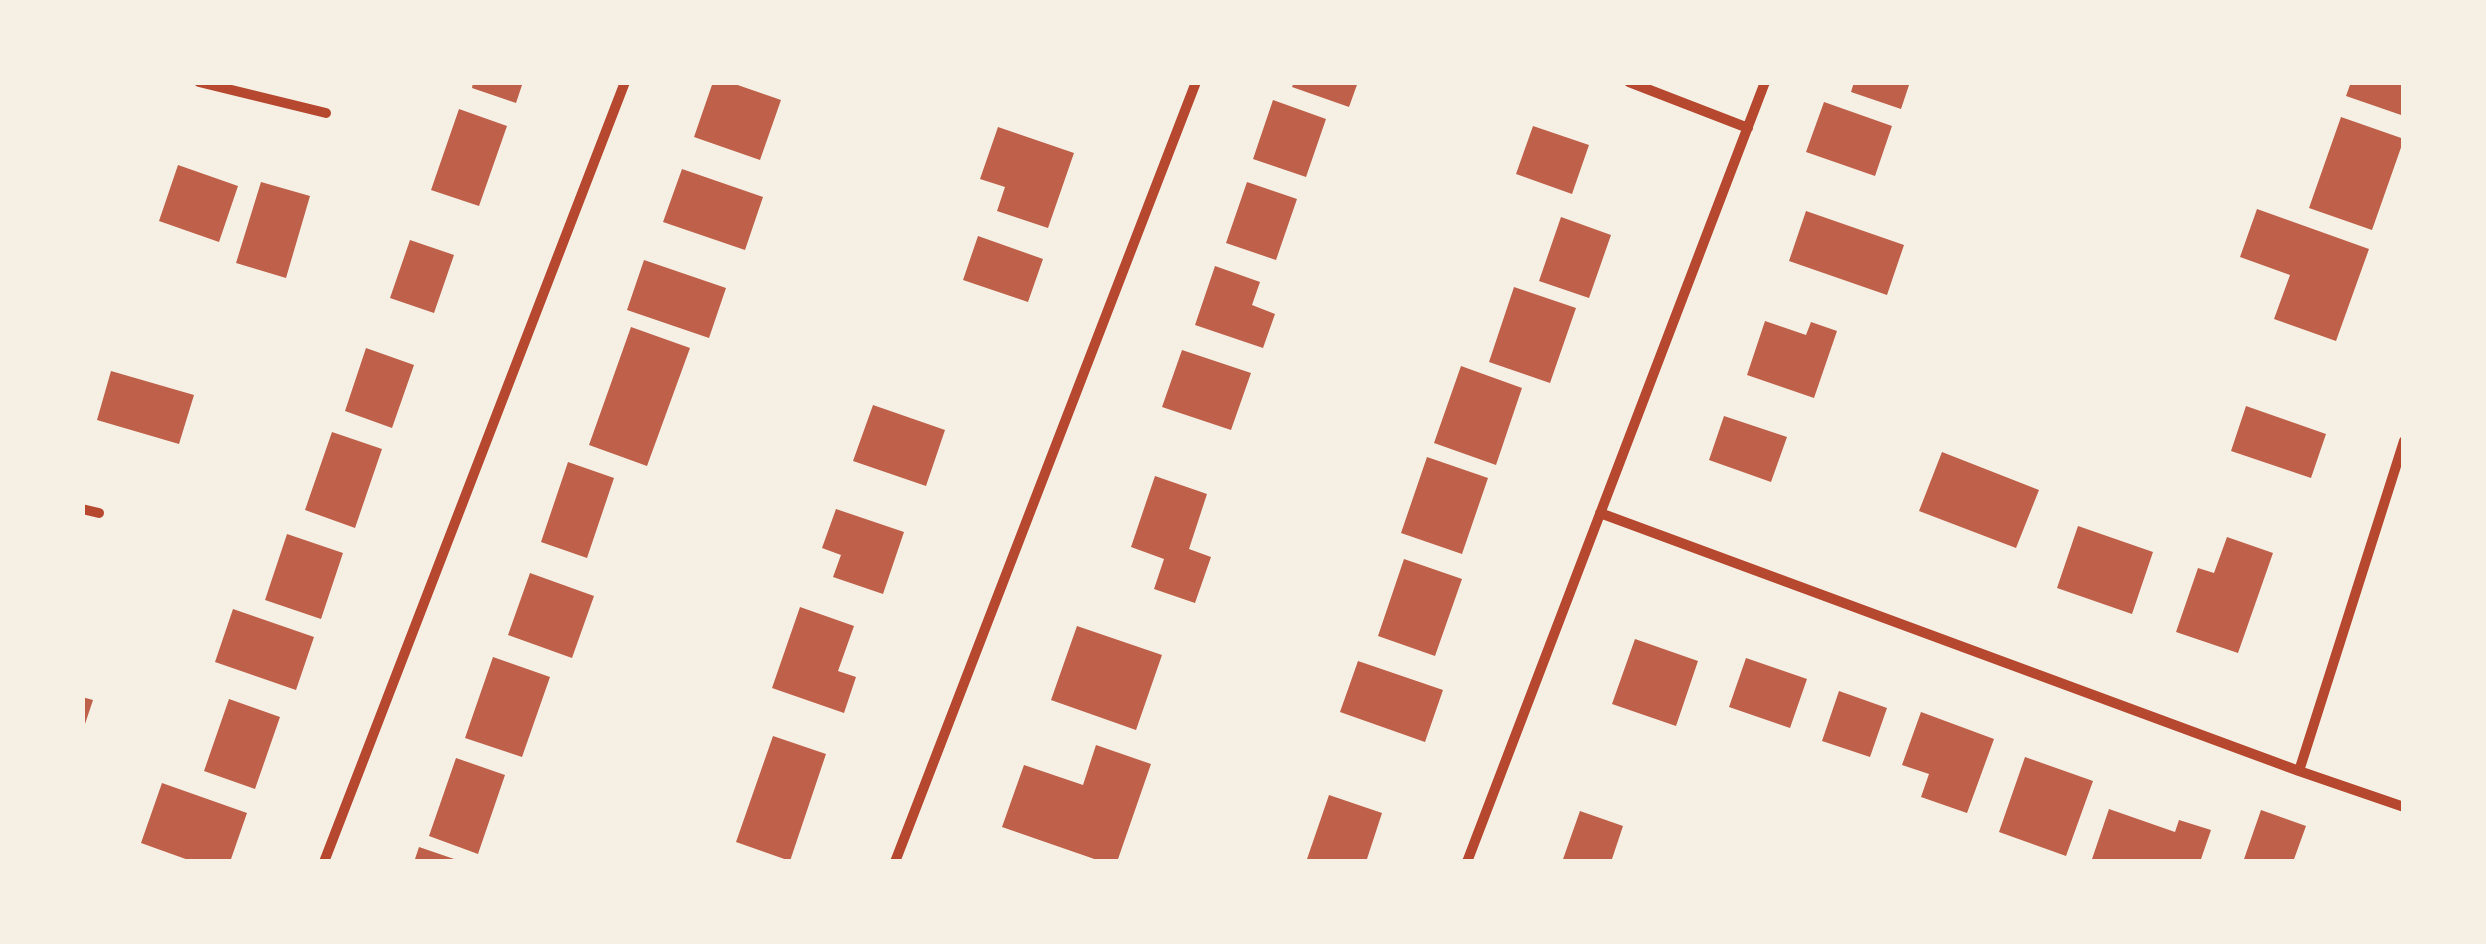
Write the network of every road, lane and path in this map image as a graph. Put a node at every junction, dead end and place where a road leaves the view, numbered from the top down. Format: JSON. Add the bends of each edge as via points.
{"nodes":[{"id":1,"x":199,"y":82,"type":"edge"},
{"id":2,"x":625,"y":82,"type":"edge"},
{"id":3,"x":1196,"y":82,"type":"edge"},
{"id":4,"x":1629,"y":82,"type":"edge"},
{"id":5,"x":1765,"y":82,"type":"edge"},
{"id":6,"x":326,"y":113,"type":"dead end"},
{"id":7,"x":1748,"y":128,"type":"junction"},
{"id":8,"x":2404,"y":441,"type":"edge"},
{"id":9,"x":82,"y":509,"type":"edge"},
{"id":10,"x":99,"y":513,"type":"dead end"},
{"id":11,"x":1600,"y":514,"type":"junction"},
{"id":12,"x":2299,"y":771,"type":"junction"},
{"id":13,"x":2404,"y":807,"type":"edge"},
{"id":14,"x":324,"y":862,"type":"edge"},
{"id":15,"x":895,"y":862,"type":"edge"},
{"id":16,"x":1467,"y":862,"type":"edge"}],
"edges":[{"from":1,"to":6,"type":"street"},
{"from":2,"to":14,"type":"street"},
{"from":3,"to":15,"type":"street"},
{"from":4,"to":7,"type":"street"},
{"from":5,"to":7,"type":"street"},
{"from":7,"to":11,"type":"street"},
{"from":8,"to":12,"type":"street"},
{"from":9,"to":10,"type":"street"},
{"from":11,"to":12,"type":"street"},
{"from":11,"to":16,"type":"street"},
{"from":12,"to":13,"type":"street"}]}
